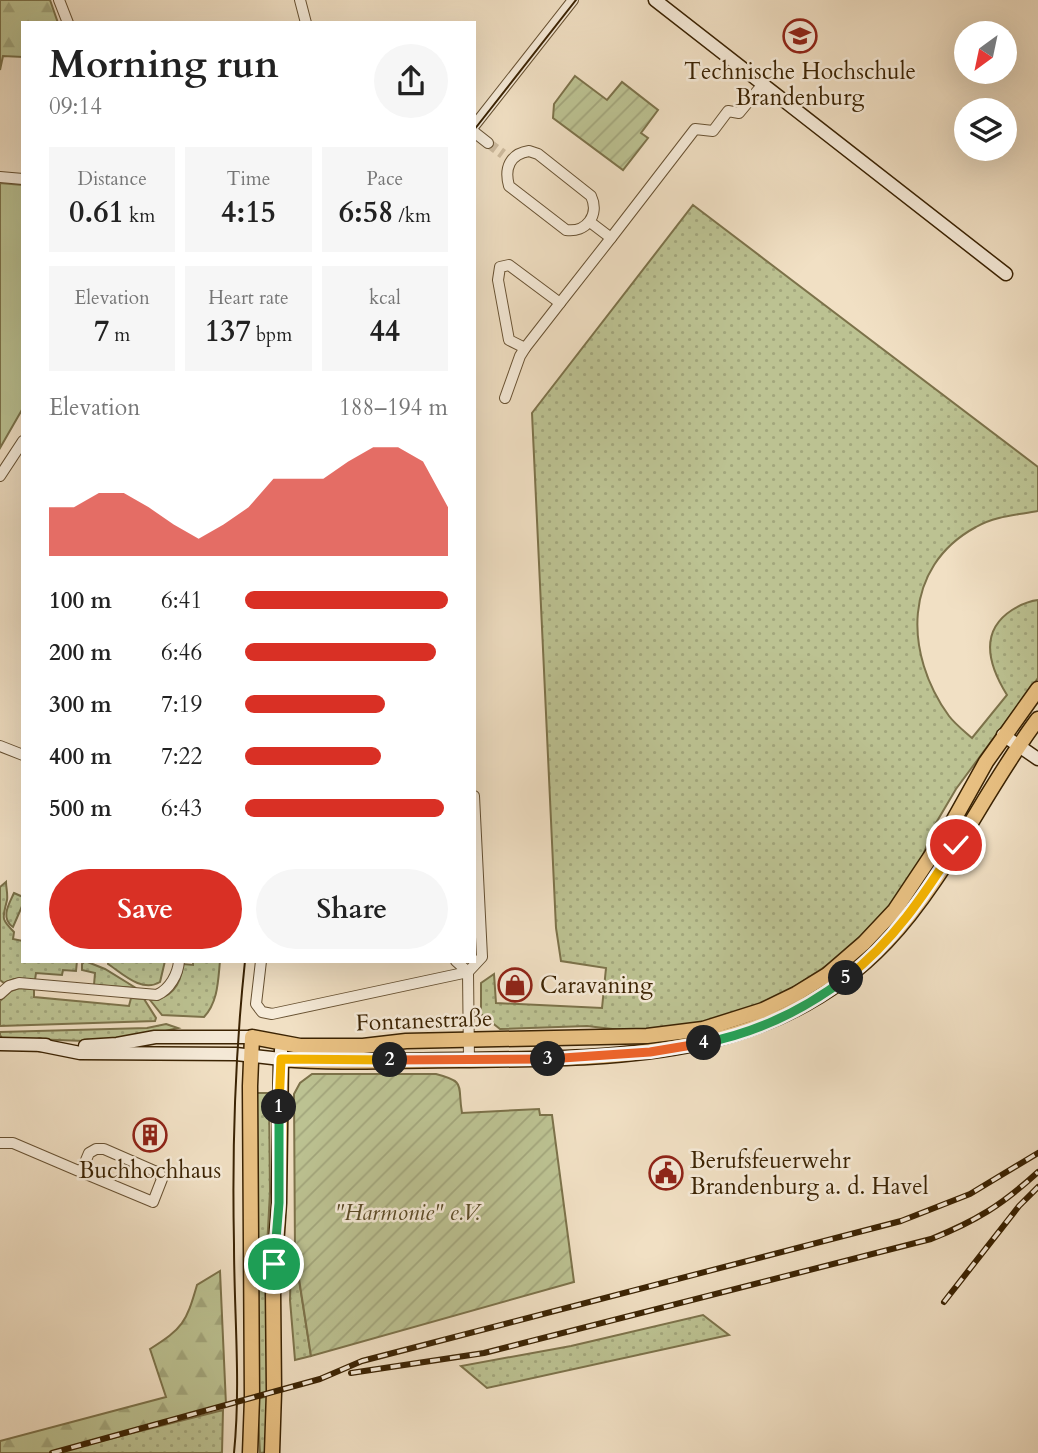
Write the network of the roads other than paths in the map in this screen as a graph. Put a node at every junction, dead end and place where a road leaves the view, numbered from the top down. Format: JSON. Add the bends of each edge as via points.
{"nodes":[{"id":1,"x":59,"y":0,"type":"edge"},
{"id":2,"x":300,"y":0,"type":"edge"},
{"id":3,"x":573,"y":0,"type":"edge"},
{"id":4,"x":655,"y":0,"type":"edge"},
{"id":5,"x":67,"y":21,"type":"edge"},
{"id":6,"x":305,"y":21,"type":"edge"},
{"id":7,"x":763,"y":84,"type":"junction"},
{"id":8,"x":476,"y":123,"type":"edge"},
{"id":9,"x":476,"y":134,"type":"edge"},
{"id":10,"x":488,"y":143,"type":"tunnel mouth"},
{"id":11,"x":0,"y":177,"type":"edge"},
{"id":12,"x":21,"y":179,"type":"edge"},
{"id":13,"x":590,"y":222,"type":"junction"},
{"id":14,"x":611,"y":238,"type":"junction"},
{"id":15,"x":1006,"y":274,"type":"dead end"},
{"id":16,"x":560,"y":303,"type":"junction"},
{"id":17,"x":525,"y":348,"type":"junction"},
{"id":18,"x":505,"y":398,"type":"dead end"},
{"id":19,"x":21,"y":444,"type":"edge"},
{"id":20,"x":0,"y":476,"type":"edge"},
{"id":21,"x":1038,"y":689,"type":"edge"},
{"id":22,"x":1038,"y":719,"type":"edge"},
{"id":23,"x":1003,"y":735,"type":"junction"},
{"id":24,"x":0,"y":746,"type":"edge"},
{"id":25,"x":1019,"y":746,"type":"junction"},
{"id":26,"x":21,"y":754,"type":"edge"},
{"id":27,"x":1038,"y":759,"type":"edge"},
{"id":28,"x":476,"y":836,"type":"edge"},
{"id":29,"x":178,"y":963,"type":"edge"},
{"id":30,"x":261,"y":963,"type":"edge"},
{"id":31,"x":458,"y":963,"type":"edge"},
{"id":32,"x":468,"y":972,"type":"junction"},
{"id":33,"x":0,"y":993,"type":"edge"},
{"id":34,"x":252,"y":1037,"type":"junction"},
{"id":35,"x":470,"y":1041,"type":"junction"},
{"id":36,"x":282,"y":1043,"type":"junction"},
{"id":37,"x":0,"y":1044,"type":"edge"},
{"id":38,"x":40,"y":1045,"type":"junction"},
{"id":39,"x":252,"y":1055,"type":"junction"},
{"id":40,"x":281,"y":1059,"type":"junction"},
{"id":41,"x":469,"y":1060,"type":"junction"},
{"id":42,"x":0,"y":1143,"type":"edge"},
{"id":43,"x":81,"y":1172,"type":"junction"},
{"id":44,"x":250,"y":1453,"type":"edge"},
{"id":45,"x":272,"y":1453,"type":"edge"}],
"edges":[{"from":1,"to":5,"type":"street"},
{"from":2,"to":6,"type":"street"},
{"from":3,"to":8,"type":"street"},
{"from":4,"to":7,"type":"main road"},
{"from":7,"to":14,"type":"street","via":[[739,113],[728,111],[713,131],[695,129]]},
{"from":7,"to":15,"type":"main road"},
{"from":9,"to":10,"type":"street"},
{"from":11,"to":12,"type":"street"},
{"from":13,"to":13,"type":"street","via":[[584,228],[566,230],[509,186],[507,157],[529,151],[538,154],[591,196],[594,211]]},
{"from":13,"to":14,"type":"street"},
{"from":14,"to":16,"type":"street"},
{"from":16,"to":17,"type":"street"},
{"from":16,"to":17,"type":"street","via":[[509,265],[500,267],[498,280],[509,340]]},
{"from":17,"to":18,"type":"street"},
{"from":19,"to":20,"type":"street"},
{"from":21,"to":23,"type":"main road","name":"Fontanestraße"},
{"from":22,"to":25,"type":"main road","name":"Fontanestraße"},
{"from":23,"to":25,"type":"main road"},
{"from":23,"to":35,"type":"main road","name":"Fontanestraße","via":[[895,911],[849,957],[796,994],[743,1018],[673,1034]]},
{"from":24,"to":26,"type":"street"},
{"from":25,"to":27,"type":"main road"},
{"from":25,"to":41,"type":"main road","name":"Fontanestraße","via":[[897,930],[855,971],[809,1003],[732,1037],[688,1046],[562,1059]]},
{"from":28,"to":32,"type":"street","via":[[482,957]]},
{"from":29,"to":33,"type":"street","via":[[172,981],[157,995],[19,983]]},
{"from":30,"to":32,"type":"street","via":[[256,1004],[262,1012],[272,1014]]},
{"from":31,"to":32,"type":"street"},
{"from":32,"to":35,"type":"street"},
{"from":34,"to":36,"type":"main road","name":"Fontanestraße"},
{"from":34,"to":38,"type":"main road","via":[[155,1037],[117,1044]]},
{"from":34,"to":39,"type":"main road"},
{"from":35,"to":36,"type":"main road","name":"Fontanestraße","via":[[363,1046]]},
{"from":35,"to":41,"type":"street"},
{"from":36,"to":40,"type":"main road"},
{"from":37,"to":38,"type":"main road"},
{"from":38,"to":39,"type":"main road","name":"Fontanestraße","via":[[80,1053]]},
{"from":39,"to":40,"type":"main road","name":"Fontanestraße"},
{"from":39,"to":44,"type":"main road"},
{"from":40,"to":41,"type":"main road","name":"Fontanestraße"},
{"from":40,"to":45,"type":"main road"},
{"from":42,"to":43,"type":"street","via":[[13,1143]]},
{"from":43,"to":43,"type":"street","via":[[153,1202],[162,1180],[150,1168],[104,1149],[89,1153]]}]}
